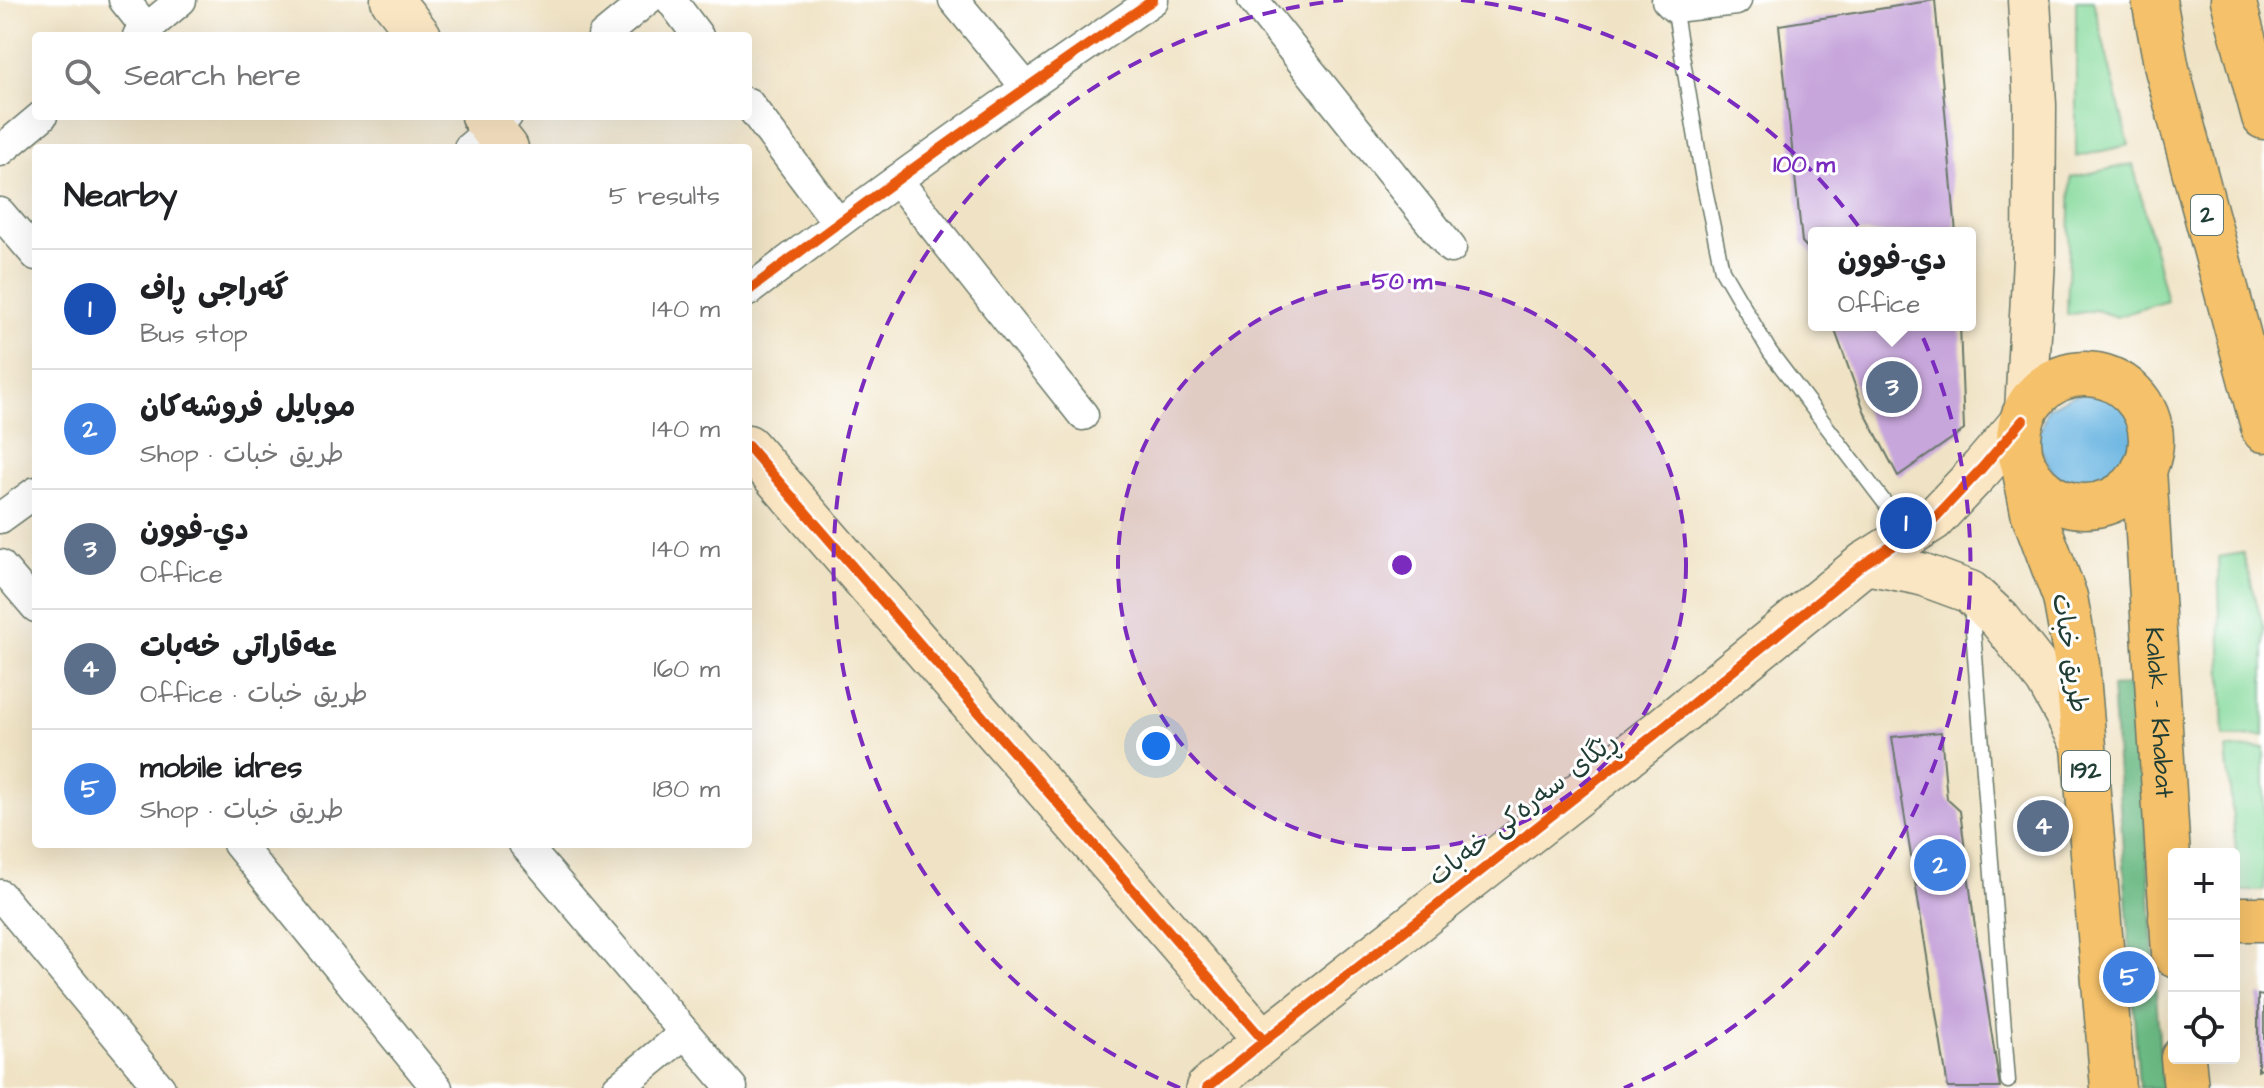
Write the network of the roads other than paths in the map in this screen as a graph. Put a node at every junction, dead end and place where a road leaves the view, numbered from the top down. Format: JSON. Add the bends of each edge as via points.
{"nodes":[{"id":1,"x":124,"y":0,"type":"edge"},
{"id":2,"x":181,"y":0,"type":"edge"},
{"id":3,"x":392,"y":0,"type":"edge"},
{"id":4,"x":647,"y":0,"type":"edge"},
{"id":5,"x":671,"y":0,"type":"edge"},
{"id":6,"x":954,"y":0,"type":"edge"},
{"id":7,"x":1153,"y":0,"type":"edge"},
{"id":8,"x":1253,"y":0,"type":"edge"},
{"id":9,"x":1736,"y":0,"type":"edge"},
{"id":10,"x":2029,"y":0,"type":"edge"},
{"id":11,"x":2154,"y":0,"type":"edge"},
{"id":12,"x":2233,"y":0,"type":"edge"},
{"id":13,"x":1670,"y":3,"type":"edge"},
{"id":14,"x":143,"y":32,"type":"edge"},
{"id":15,"x":417,"y":32,"type":"edge"},
{"id":16,"x":608,"y":32,"type":"edge"},
{"id":17,"x":695,"y":32,"type":"edge"},
{"id":18,"x":2254,"y":46,"type":"edge"},
{"id":19,"x":1026,"y":87,"type":"junction"},
{"id":20,"x":752,"y":108,"type":"edge"},
{"id":21,"x":2264,"y":117,"type":"edge"},
{"id":22,"x":37,"y":120,"type":"edge"},
{"id":23,"x":0,"y":151,"type":"edge"},
{"id":24,"x":897,"y":180,"type":"junction"},
{"id":25,"x":0,"y":213,"type":"edge"},
{"id":26,"x":838,"y":223,"type":"junction"},
{"id":27,"x":1451,"y":248,"type":"dead end"},
{"id":28,"x":32,"y":250,"type":"edge"},
{"id":29,"x":752,"y":288,"type":"edge"},
{"id":30,"x":1083,"y":415,"type":"dead end"},
{"id":31,"x":2264,"y":430,"type":"edge"},
{"id":32,"x":2024,"y":431,"type":"junction"},
{"id":33,"x":752,"y":451,"type":"edge"},
{"id":34,"x":2144,"y":469,"type":"junction"},
{"id":35,"x":32,"y":495,"type":"edge"},
{"id":36,"x":0,"y":518,"type":"edge"},
{"id":37,"x":1909,"y":535,"type":"junction"},
{"id":38,"x":1865,"y":563,"type":"junction"},
{"id":39,"x":0,"y":565,"type":"edge"},
{"id":40,"x":1970,"y":592,"type":"junction"},
{"id":41,"x":32,"y":602,"type":"edge"},
{"id":42,"x":2083,"y":745,"type":"junction"},
{"id":43,"x":241,"y":848,"type":"edge"},
{"id":44,"x":527,"y":848,"type":"edge"},
{"id":45,"x":0,"y":895,"type":"edge"},
{"id":46,"x":2240,"y":919,"type":"edge"},
{"id":47,"x":2264,"y":919,"type":"edge"},
{"id":48,"x":2172,"y":920,"type":"edge"},
{"id":49,"x":685,"y":1033,"type":"junction"},
{"id":50,"x":1264,"y":1041,"type":"junction"},
{"id":51,"x":2184,"y":1064,"type":"edge"},
{"id":52,"x":2008,"y":1081,"type":"dead end"},
{"id":53,"x":160,"y":1088,"type":"edge"},
{"id":54,"x":437,"y":1088,"type":"edge"},
{"id":55,"x":618,"y":1088,"type":"edge"},
{"id":56,"x":732,"y":1088,"type":"edge"},
{"id":57,"x":1207,"y":1088,"type":"edge"},
{"id":58,"x":2113,"y":1088,"type":"edge"},
{"id":59,"x":2186,"y":1088,"type":"edge"}],
"edges":[{"from":1,"to":14,"type":"street"},
{"from":2,"to":14,"type":"street"},
{"from":3,"to":15,"type":"street"},
{"from":4,"to":16,"type":"street"},
{"from":5,"to":17,"type":"street"},
{"from":6,"to":19,"type":"street"},
{"from":7,"to":19,"type":"street"},
{"from":8,"to":27,"type":"street"},
{"from":9,"to":13,"type":"street"},
{"from":10,"to":32,"type":"street","via":[[2034,258]]},
{"from":11,"to":31,"type":"main road","number":"2","via":[[2167,69]]},
{"from":12,"to":18,"type":"main road"},
{"from":13,"to":37,"type":"lane","via":[[1722,270],[1770,352]]},
{"from":18,"to":21,"type":"main road"},
{"from":19,"to":24,"type":"street"},
{"from":20,"to":26,"type":"street"},
{"from":22,"to":23,"type":"street"},
{"from":24,"to":26,"type":"street"},
{"from":24,"to":30,"type":"street"},
{"from":25,"to":28,"type":"street"},
{"from":26,"to":29,"type":"street"},
{"from":32,"to":34,"type":"main road","via":[[2031,477],[2049,495],[2073,504],[2107,503],[2135,484]]},
{"from":32,"to":34,"type":"main road","via":[[2035,397],[2063,377],[2098,375],[2114,380],[2148,419],[2150,453]]},
{"from":32,"to":37,"type":"street","name":"ڕێگای سەرەکی خەبات","via":[[1933,520]]},
{"from":32,"to":42,"type":"main road","name":"طريق خبات","number":"192","via":[[2033,512],[2065,597]]},
{"from":33,"to":50,"type":"street"},
{"from":34,"to":48,"type":"main road","name":"Kalak - Khabat"},
{"from":35,"to":36,"type":"street"},
{"from":37,"to":38,"type":"street","name":"ڕێگای سەرەکی خەبات"},
{"from":38,"to":40,"type":"street","via":[[1921,574]]},
{"from":38,"to":50,"type":"street","name":"ڕێگای سەرەکی خەبات"},
{"from":39,"to":41,"type":"street"},
{"from":40,"to":42,"type":"street","via":[[2000,620],[2047,680]]},
{"from":40,"to":52,"type":"lane"},
{"from":42,"to":58,"type":"main road","name":"طريق خبات","number":"192"},
{"from":43,"to":54,"type":"street"},
{"from":44,"to":49,"type":"street"},
{"from":45,"to":53,"type":"street"},
{"from":46,"to":47,"type":"main road"},
{"from":49,"to":55,"type":"street"},
{"from":49,"to":56,"type":"street"},
{"from":50,"to":57,"type":"street","name":"ڕێگای سەرەکی خەبات"},
{"from":51,"to":59,"type":"main road"}]}
